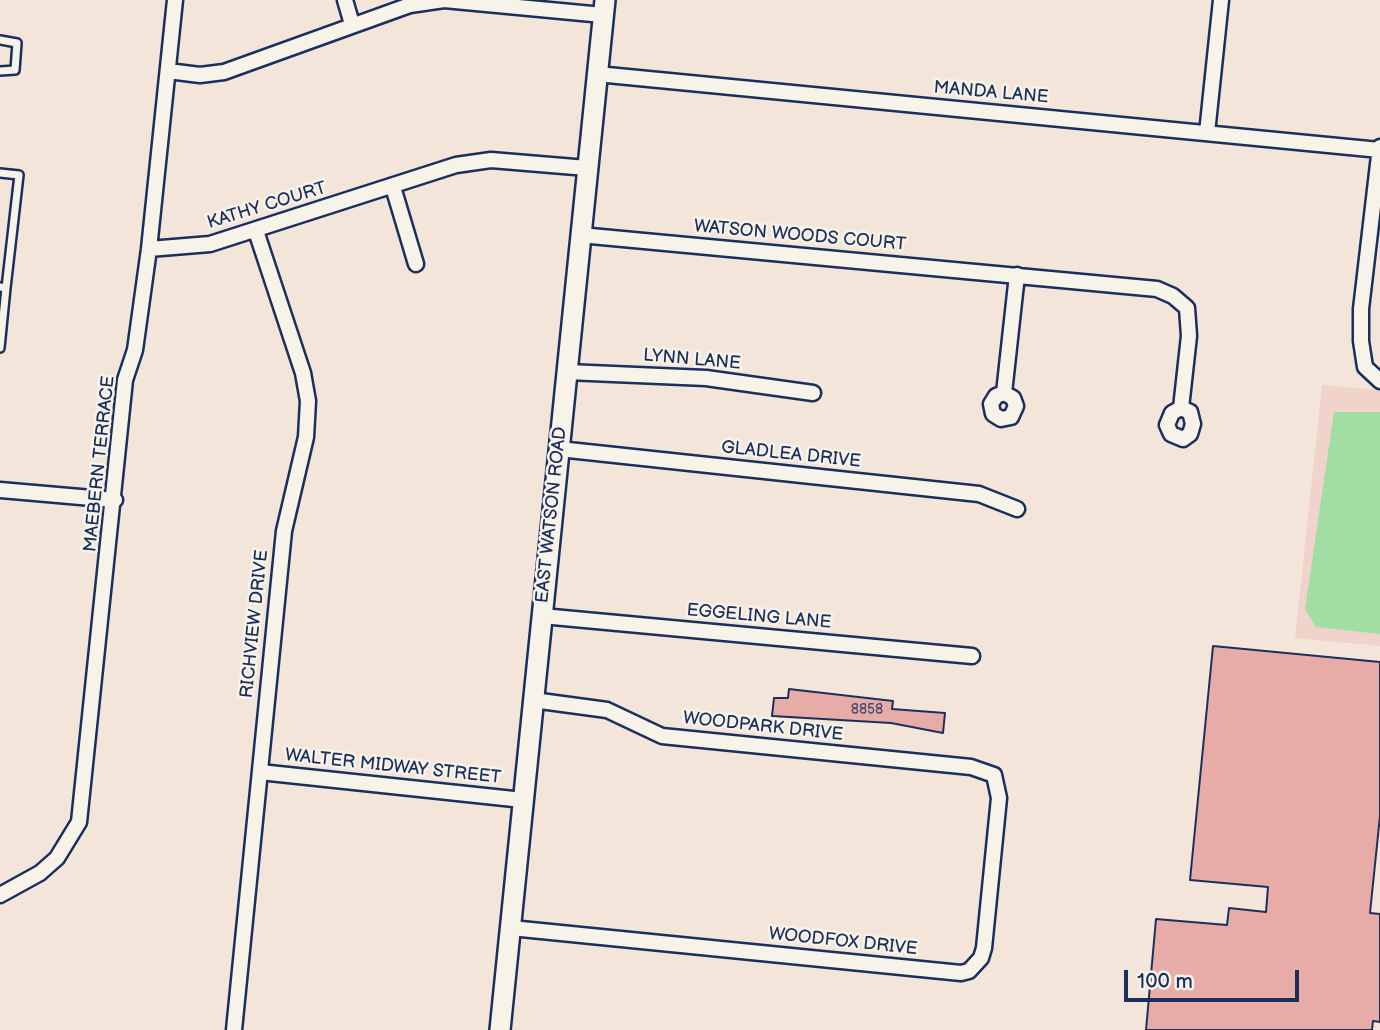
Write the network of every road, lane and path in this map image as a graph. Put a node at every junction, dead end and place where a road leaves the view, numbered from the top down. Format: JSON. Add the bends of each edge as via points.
{"nodes":[{"id":1,"x":175,"y":0,"type":"edge"},
{"id":2,"x":345,"y":0,"type":"edge"},
{"id":3,"x":1221,"y":0,"type":"edge"},
{"id":4,"x":604,"y":7,"type":"edge"},
{"id":5,"x":352,"y":24,"type":"junction"},
{"id":6,"x":0,"y":40,"type":"edge"},
{"id":7,"x":0,"y":71,"type":"edge"},
{"id":8,"x":168,"y":71,"type":"junction"},
{"id":9,"x":597,"y":74,"type":"junction"},
{"id":10,"x":1207,"y":133,"type":"junction"},
{"id":11,"x":1380,"y":149,"type":"edge"},
{"id":12,"x":587,"y":168,"type":"junction"},
{"id":13,"x":0,"y":173,"type":"edge"},
{"id":14,"x":393,"y":187,"type":"junction"},
{"id":15,"x":256,"y":231,"type":"junction"},
{"id":16,"x":580,"y":235,"type":"junction"},
{"id":17,"x":149,"y":249,"type":"junction"},
{"id":18,"x":416,"y":264,"type":"dead end"},
{"id":19,"x":1017,"y":275,"type":"junction"},
{"id":20,"x":3,"y":287,"type":"edge"},
{"id":21,"x":2,"y":317,"type":"edge"},
{"id":22,"x":0,"y":348,"type":"edge"},
{"id":23,"x":567,"y":372,"type":"junction"},
{"id":24,"x":1379,"y":381,"type":"edge"},
{"id":25,"x":813,"y":393,"type":"dead end"},
{"id":26,"x":1004,"y":393,"type":"dead end"},
{"id":27,"x":1181,"y":408,"type":"dead end"},
{"id":28,"x":559,"y":449,"type":"junction"},
{"id":29,"x":0,"y":490,"type":"edge"},
{"id":30,"x":115,"y":500,"type":"junction"},
{"id":31,"x":1017,"y":509,"type":"dead end"},
{"id":32,"x":542,"y":616,"type":"junction"},
{"id":33,"x":972,"y":656,"type":"dead end"},
{"id":34,"x":533,"y":700,"type":"junction"},
{"id":35,"x":260,"y":772,"type":"junction"},
{"id":36,"x":994,"y":775,"type":"joint"},
{"id":37,"x":523,"y":800,"type":"junction"},
{"id":38,"x":0,"y":895,"type":"edge"},
{"id":39,"x":510,"y":928,"type":"junction"},
{"id":40,"x":234,"y":1030,"type":"edge"},
{"id":41,"x":500,"y":1030,"type":"edge"}],
"edges":[{"from":1,"to":8,"type":"street","name":"MAEBERN TERRACE"},
{"from":2,"to":5,"type":"street"},
{"from":3,"to":10,"type":"street"},
{"from":4,"to":5,"type":"street","via":[[444,0],[410,5]]},
{"from":4,"to":9,"type":"street","name":"EAST WATSON ROAD"},
{"from":5,"to":8,"type":"street","via":[[224,72]]},
{"from":6,"to":7,"type":"lane","via":[[17,43],[15,71]]},
{"from":8,"to":17,"type":"street","name":"MAEBERN TERRACE"},
{"from":9,"to":10,"type":"street","name":"MANDA LANE"},
{"from":9,"to":12,"type":"street","name":"EAST WATSON ROAD"},
{"from":10,"to":11,"type":"street","name":"MANDA LANE"},
{"from":11,"to":24,"type":"street","via":[[1361,309],[1365,367]]},
{"from":12,"to":14,"type":"street","name":"KATHY COURT","via":[[491,160],[456,165]]},
{"from":12,"to":16,"type":"street","name":"EAST WATSON ROAD"},
{"from":13,"to":20,"type":"lane","via":[[19,175]]},
{"from":14,"to":15,"type":"street","name":"KATHY COURT"},
{"from":14,"to":18,"type":"street"},
{"from":15,"to":17,"type":"street","name":"KATHY COURT","via":[[210,244]]},
{"from":15,"to":35,"type":"street","name":"RICHVIEW DRIVE","via":[[308,401],[306,437],[284,531]]},
{"from":16,"to":19,"type":"street","name":"WATSON WOODS COURT"},
{"from":16,"to":23,"type":"street","name":"EAST WATSON ROAD"},
{"from":17,"to":30,"type":"street","name":"MAEBERN TERRACE","via":[[135,350],[125,380]]},
{"from":19,"to":26,"type":"street"},
{"from":19,"to":27,"type":"street","name":"WATSON WOODS COURT","via":[[1157,289],[1173,296],[1187,308],[1189,336]]},
{"from":20,"to":21,"type":"lane"},
{"from":21,"to":22,"type":"lane"},
{"from":23,"to":25,"type":"street","name":"LYNN LANE","via":[[706,378]]},
{"from":23,"to":28,"type":"street","name":"EAST WATSON ROAD"},
{"from":28,"to":31,"type":"street","name":"GLADLEA DRIVE","via":[[979,494]]},
{"from":28,"to":32,"type":"street","name":"EAST WATSON ROAD"},
{"from":29,"to":30,"type":"street"},
{"from":30,"to":38,"type":"street","name":"MAEBERN TERRACE","via":[[79,822],[57,858]]},
{"from":32,"to":33,"type":"street","name":"EGGELING LANE"},
{"from":32,"to":34,"type":"street","name":"EAST WATSON ROAD"},
{"from":34,"to":36,"type":"street","name":"WOODPARK DRIVE","via":[[607,710],[662,736],[971,767]]},
{"from":34,"to":37,"type":"street","name":"EAST WATSON ROAD"},
{"from":35,"to":37,"type":"street","name":"WALTER MIDWAY STREET"},
{"from":35,"to":40,"type":"street","name":"RICHVIEW DRIVE"},
{"from":36,"to":39,"type":"street","name":"WOODFOX DRIVE","via":[[999,798],[984,948],[969,971]]},
{"from":37,"to":39,"type":"street","name":"EAST WATSON ROAD"},
{"from":39,"to":41,"type":"street","name":"EAST WATSON ROAD"}]}
